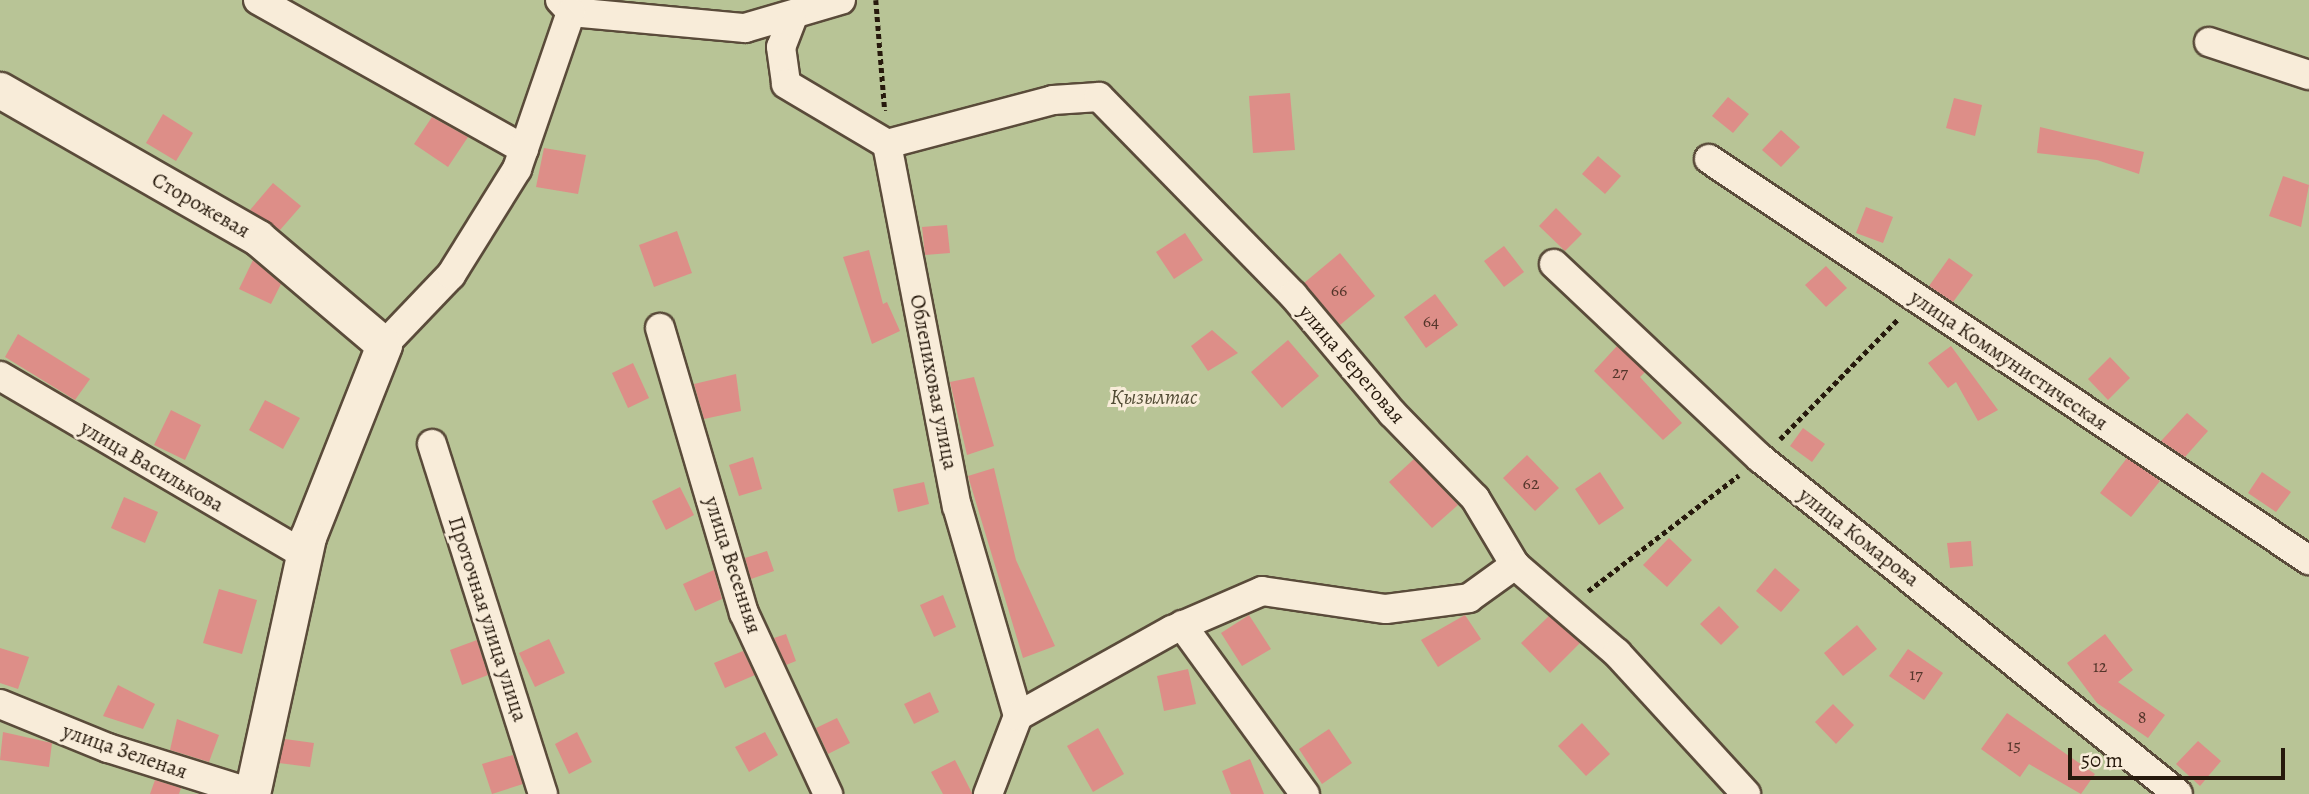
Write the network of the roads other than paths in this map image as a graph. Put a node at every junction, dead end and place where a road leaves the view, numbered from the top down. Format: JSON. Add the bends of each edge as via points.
{"nodes":[{"id":1,"x":258,"y":0,"type":"edge"},
{"id":2,"x":841,"y":0,"type":"edge"},
{"id":3,"x":565,"y":6,"type":"edge"},
{"id":4,"x":792,"y":19,"type":"junction"},
{"id":5,"x":2209,"y":43,"type":"dead end"},
{"id":6,"x":2309,"y":75,"type":"edge"},
{"id":7,"x":0,"y":90,"type":"edge"},
{"id":8,"x":887,"y":144,"type":"junction"},
{"id":9,"x":524,"y":149,"type":"junction"},
{"id":10,"x":1709,"y":159,"type":"dead end"},
{"id":11,"x":1554,"y":264,"type":"dead end"},
{"id":12,"x":660,"y":328,"type":"dead end"},
{"id":13,"x":384,"y":345,"type":"junction"},
{"id":14,"x":0,"y":376,"type":"edge"},
{"id":15,"x":432,"y":444,"type":"dead end"},
{"id":16,"x":304,"y":554,"type":"junction"},
{"id":17,"x":2309,"y":561,"type":"edge"},
{"id":18,"x":1515,"y":565,"type":"junction"},
{"id":19,"x":1182,"y":625,"type":"junction"},
{"id":20,"x":0,"y":704,"type":"edge"},
{"id":21,"x":1018,"y":716,"type":"junction"},
{"id":22,"x":252,"y":794,"type":"edge"},
{"id":23,"x":543,"y":794,"type":"edge"},
{"id":24,"x":828,"y":794,"type":"edge"},
{"id":25,"x":988,"y":794,"type":"edge"},
{"id":26,"x":1306,"y":794,"type":"edge"},
{"id":27,"x":1746,"y":794,"type":"edge"},
{"id":28,"x":2178,"y":794,"type":"edge"}],
"edges":[{"from":1,"to":9,"type":"street"},
{"from":2,"to":4,"type":"street"},
{"from":3,"to":4,"type":"street","via":[[745,29]]},
{"from":3,"to":9,"type":"street"},
{"from":4,"to":8,"type":"street","via":[[781,47],[786,85]]},
{"from":5,"to":6,"type":"street"},
{"from":7,"to":13,"type":"street","name":"Сторожевая","via":[[258,238]]},
{"from":8,"to":18,"type":"street","name":"улица Береговая","via":[[1053,100],[1099,97],[1293,295],[1392,413],[1475,498]]},
{"from":8,"to":21,"type":"street","name":"Облепиховая улица","via":[[957,506]]},
{"from":9,"to":13,"type":"street","via":[[517,169],[451,275]]},
{"from":10,"to":17,"type":"street","name":"улица Коммунистическая"},
{"from":11,"to":28,"type":"street","name":"улица Комарова","via":[[1760,458]]},
{"from":12,"to":24,"type":"street","name":"улица Весенняя","via":[[744,613]]},
{"from":13,"to":16,"type":"street"},
{"from":14,"to":16,"type":"street","name":"улица Василькова"},
{"from":15,"to":23,"type":"street","name":"Проточная улица улица"},
{"from":16,"to":22,"type":"street"},
{"from":18,"to":19,"type":"street","via":[[1469,598],[1386,609],[1262,591]]},
{"from":18,"to":27,"type":"street","name":"улица Береговая","via":[[1617,653]]},
{"from":19,"to":21,"type":"street"},
{"from":19,"to":26,"type":"street"},
{"from":20,"to":22,"type":"street","name":"улица Зеленая","via":[[108,748]]},
{"from":21,"to":25,"type":"street"}]}
